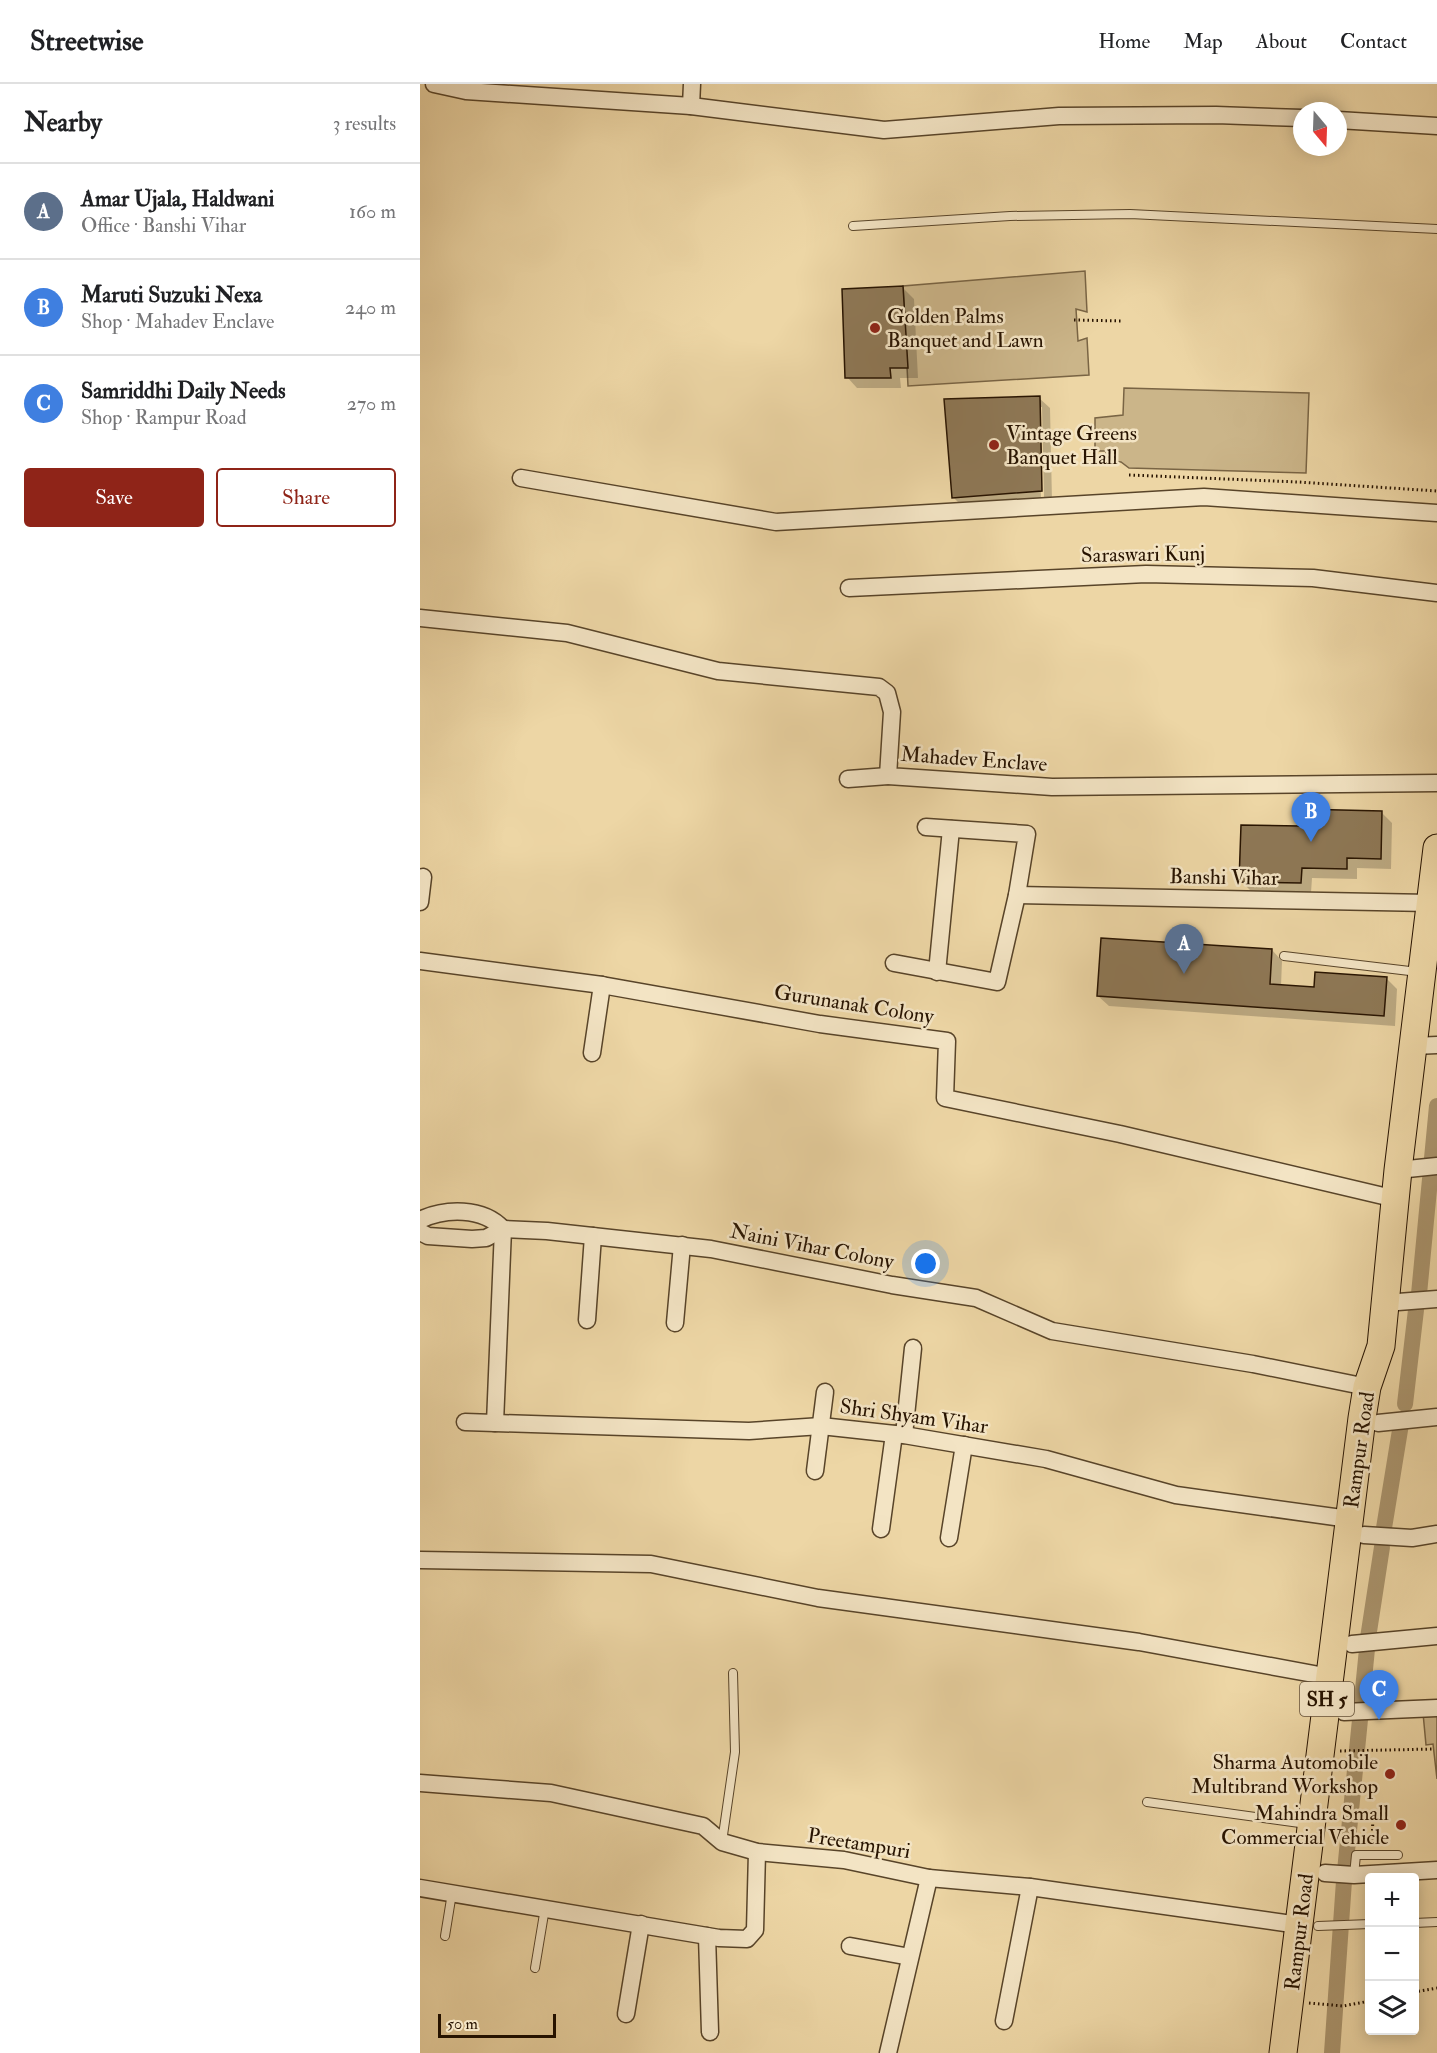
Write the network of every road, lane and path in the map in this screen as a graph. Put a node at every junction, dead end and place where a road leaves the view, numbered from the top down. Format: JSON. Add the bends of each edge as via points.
{"nodes":[{"id":1,"x":434,"y":84,"type":"edge"},
{"id":2,"x":692,"y":84,"type":"edge"},
{"id":3,"x":690,"y":106,"type":"junction"},
{"id":4,"x":1293,"y":118,"type":"edge"},
{"id":5,"x":1347,"y":121,"type":"edge"},
{"id":6,"x":1437,"y":126,"type":"edge"},
{"id":7,"x":853,"y":226,"type":"dead end"},
{"id":8,"x":1437,"y":229,"type":"edge"},
{"id":9,"x":1074,"y":320,"type":"dead end"},
{"id":10,"x":1123,"y":321,"type":"dead end"},
{"id":11,"x":1129,"y":476,"type":"dead end"},
{"id":12,"x":521,"y":478,"type":"dead end"},
{"id":13,"x":1437,"y":491,"type":"edge"},
{"id":14,"x":1437,"y":513,"type":"edge"},
{"id":15,"x":849,"y":588,"type":"dead end"},
{"id":16,"x":1437,"y":593,"type":"edge"},
{"id":17,"x":420,"y":618,"type":"edge"},
{"id":18,"x":888,"y":776,"type":"junction"},
{"id":19,"x":848,"y":779,"type":"dead end"},
{"id":20,"x":1437,"y":783,"type":"edge"},
{"id":21,"x":926,"y":827,"type":"dead end"},
{"id":22,"x":951,"y":829,"type":"junction"},
{"id":23,"x":1437,"y":848,"type":"edge"},
{"id":24,"x":423,"y":877,"type":"dead end"},
{"id":25,"x":1017,"y":895,"type":"junction"},
{"id":26,"x":420,"y":902,"type":"edge"},
{"id":27,"x":1430,"y":903,"type":"junction"},
{"id":28,"x":1284,"y":956,"type":"dead end"},
{"id":29,"x":420,"y":961,"type":"edge"},
{"id":30,"x":894,"y":963,"type":"dead end"},
{"id":31,"x":937,"y":972,"type":"junction"},
{"id":32,"x":1422,"y":973,"type":"junction"},
{"id":33,"x":602,"y":985,"type":"junction"},
{"id":34,"x":1425,"y":1046,"type":"edge"},
{"id":35,"x":592,"y":1053,"type":"dead end"},
{"id":36,"x":1433,"y":1166,"type":"edge"},
{"id":37,"x":1398,"y":1170,"type":"junction"},
{"id":38,"x":1396,"y":1199,"type":"junction"},
{"id":39,"x":420,"y":1220,"type":"edge"},
{"id":40,"x":503,"y":1229,"type":"junction"},
{"id":41,"x":420,"y":1232,"type":"edge"},
{"id":42,"x":593,"y":1236,"type":"junction"},
{"id":43,"x":682,"y":1245,"type":"junction"},
{"id":44,"x":1437,"y":1299,"type":"edge"},
{"id":45,"x":1386,"y":1303,"type":"junction"},
{"id":46,"x":587,"y":1320,"type":"dead end"},
{"id":47,"x":675,"y":1323,"type":"dead end"},
{"id":48,"x":1381,"y":1346,"type":"junction"},
{"id":49,"x":913,"y":1348,"type":"dead end"},
{"id":50,"x":1367,"y":1387,"type":"junction"},
{"id":51,"x":825,"y":1392,"type":"dead end"},
{"id":52,"x":1437,"y":1417,"type":"edge"},
{"id":53,"x":465,"y":1422,"type":"dead end"},
{"id":54,"x":495,"y":1423,"type":"junction"},
{"id":55,"x":1378,"y":1423,"type":"junction"},
{"id":56,"x":821,"y":1426,"type":"junction"},
{"id":57,"x":899,"y":1434,"type":"junction"},
{"id":58,"x":964,"y":1445,"type":"junction"},
{"id":59,"x":815,"y":1471,"type":"dead end"},
{"id":60,"x":1357,"y":1527,"type":"junction"},
{"id":61,"x":881,"y":1528,"type":"dead end"},
{"id":62,"x":1437,"y":1534,"type":"edge"},
{"id":63,"x":948,"y":1538,"type":"dead end"},
{"id":64,"x":420,"y":1560,"type":"edge"},
{"id":65,"x":1437,"y":1636,"type":"edge"},
{"id":66,"x":1352,"y":1644,"type":"junction"},
{"id":67,"x":733,"y":1673,"type":"dead end"},
{"id":68,"x":1330,"y":1677,"type":"junction"},
{"id":69,"x":1437,"y":1708,"type":"edge"},
{"id":70,"x":1354,"y":1712,"type":"junction"},
{"id":71,"x":1434,"y":1749,"type":"dead end"},
{"id":72,"x":1351,"y":1752,"type":"junction"},
{"id":73,"x":420,"y":1783,"type":"edge"},
{"id":74,"x":1147,"y":1802,"type":"dead end"},
{"id":75,"x":1372,"y":1816,"type":"dead end"},
{"id":76,"x":1313,"y":1825,"type":"junction"},
{"id":77,"x":722,"y":1842,"type":"junction"},
{"id":78,"x":757,"y":1852,"type":"junction"},
{"id":79,"x":1371,"y":1855,"type":"junction"},
{"id":80,"x":1398,"y":1855,"type":"dead end"},
{"id":81,"x":1437,"y":1870,"type":"edge"},
{"id":82,"x":1331,"y":1874,"type":"junction"},
{"id":83,"x":1354,"y":1875,"type":"junction"},
{"id":84,"x":929,"y":1878,"type":"junction"},
{"id":85,"x":1030,"y":1887,"type":"junction"},
{"id":86,"x":420,"y":1888,"type":"edge"},
{"id":87,"x":452,"y":1893,"type":"junction"},
{"id":88,"x":545,"y":1907,"type":"junction"},
{"id":89,"x":1437,"y":1922,"type":"edge"},
{"id":90,"x":1419,"y":1923,"type":"edge"},
{"id":91,"x":642,"y":1924,"type":"junction"},
{"id":92,"x":1365,"y":1924,"type":"edge"},
{"id":93,"x":1316,"y":1925,"type":"junction"},
{"id":94,"x":445,"y":1936,"type":"dead end"},
{"id":95,"x":707,"y":1936,"type":"junction"},
{"id":96,"x":850,"y":1946,"type":"dead end"},
{"id":97,"x":910,"y":1957,"type":"junction"},
{"id":98,"x":536,"y":1968,"type":"dead end"},
{"id":99,"x":1437,"y":1988,"type":"edge"},
{"id":100,"x":1419,"y":1991,"type":"edge"},
{"id":101,"x":1365,"y":2002,"type":"edge"},
{"id":102,"x":1319,"y":2003,"type":"junction"},
{"id":103,"x":626,"y":2014,"type":"dead end"},
{"id":104,"x":1004,"y":2021,"type":"dead end"},
{"id":105,"x":710,"y":2032,"type":"dead end"},
{"id":106,"x":888,"y":2053,"type":"edge"},
{"id":107,"x":1283,"y":2053,"type":"edge"},
{"id":108,"x":1301,"y":2053,"type":"edge"}],
"edges":[{"from":1,"to":3,"type":"street","via":[[466,91]]},
{"from":2,"to":3,"type":"street"},
{"from":3,"to":4,"type":"street","via":[[884,130],[1059,116]]},
{"from":5,"to":6,"type":"street"},
{"from":7,"to":8,"type":"lane","via":[[1010,216],[1130,214]]},
{"from":9,"to":10,"type":"path"},
{"from":11,"to":13,"type":"path"},
{"from":12,"to":14,"type":"street","via":[[776,522],[1204,497]]},
{"from":15,"to":16,"type":"street","name":"Saraswari Kunj","via":[[1146,574],[1313,578]]},
{"from":17,"to":18,"type":"street","name":"Mahadev Enclave","via":[[567,633],[718,671],[879,687],[887,693],[892,712]]},
{"from":18,"to":19,"type":"street"},
{"from":18,"to":20,"type":"street","name":"Mahadev Enclave","via":[[1052,787]]},
{"from":21,"to":22,"type":"street"},
{"from":22,"to":25,"type":"street","via":[[1027,834]]},
{"from":22,"to":31,"type":"street"},
{"from":23,"to":27,"type":"main road","name":"Rampur Road","number":"SH 5"},
{"from":24,"to":26,"type":"street"},
{"from":25,"to":27,"type":"street","name":"Banshi Vihar"},
{"from":25,"to":31,"type":"street","via":[[997,982]]},
{"from":27,"to":32,"type":"main road","name":"Rampur Road","number":"SH 5"},
{"from":28,"to":32,"type":"lane"},
{"from":29,"to":33,"type":"street","name":"Gurunanak Colony"},
{"from":30,"to":31,"type":"street"},
{"from":32,"to":34,"type":"main road","name":"Rampur Road","number":"SH 5"},
{"from":33,"to":35,"type":"street"},
{"from":33,"to":38,"type":"street","name":"Gurunanak Colony","via":[[820,1024],[947,1041],[945,1098],[1120,1134]]},
{"from":34,"to":37,"type":"main road","name":"Rampur Road","number":"SH 5"},
{"from":36,"to":37,"type":"street"},
{"from":37,"to":38,"type":"main road","name":"Rampur Road","number":"SH 5"},
{"from":38,"to":45,"type":"main road","name":"Rampur Road","number":"SH 5"},
{"from":39,"to":40,"type":"street","via":[[432,1214],[458,1212],[488,1218]]},
{"from":40,"to":41,"type":"street","name":"Naini Vihar Colony","via":[[486,1238],[472,1239]]},
{"from":40,"to":42,"type":"street","name":"Naini Vihar Colony"},
{"from":40,"to":54,"type":"street"},
{"from":42,"to":43,"type":"street","name":"Naini Vihar Colony"},
{"from":42,"to":46,"type":"street"},
{"from":43,"to":47,"type":"street"},
{"from":43,"to":50,"type":"street","name":"Naini Vihar Colony","via":[[976,1299],[1052,1331]]},
{"from":44,"to":45,"type":"street"},
{"from":45,"to":48,"type":"main road","name":"Rampur Road","number":"SH 5"},
{"from":48,"to":50,"type":"main road","name":"Rampur Road","number":"SH 5"},
{"from":48,"to":55,"type":"main road"},
{"from":49,"to":57,"type":"street"},
{"from":50,"to":60,"type":"main road","name":"Rampur Road","number":"SH 5"},
{"from":51,"to":56,"type":"street"},
{"from":52,"to":55,"type":"street"},
{"from":53,"to":54,"type":"street","name":"Shri Shyam Vihar"},
{"from":54,"to":56,"type":"street","name":"Shri Shyam Vihar","via":[[749,1431]]},
{"from":55,"to":60,"type":"main road"},
{"from":56,"to":57,"type":"street","name":"Shri Shyam Vihar"},
{"from":56,"to":59,"type":"street"},
{"from":57,"to":58,"type":"street","name":"Shri Shyam Vihar"},
{"from":57,"to":61,"type":"street"},
{"from":58,"to":60,"type":"street","name":"Shri Shyam Vihar","via":[[1046,1459],[1176,1495]]},
{"from":58,"to":63,"type":"street"},
{"from":60,"to":62,"type":"street","name":"Shri Shyam Vihar","via":[[1412,1538]]},
{"from":60,"to":66,"type":"main road"},
{"from":60,"to":68,"type":"main road","name":"Rampur Road","number":"SH 5"},
{"from":64,"to":68,"type":"street","via":[[651,1564],[818,1598],[1139,1642]]},
{"from":65,"to":66,"type":"street"},
{"from":66,"to":70,"type":"main road"},
{"from":67,"to":77,"type":"lane","via":[[735,1752]]},
{"from":68,"to":76,"type":"main road","name":"Rampur Road","number":"SH 5"},
{"from":69,"to":70,"type":"street"},
{"from":70,"to":72,"type":"main road"},
{"from":71,"to":72,"type":"path"},
{"from":72,"to":82,"type":"main road"},
{"from":73,"to":77,"type":"street","name":"Preetampuri","via":[[551,1793],[703,1826]]},
{"from":74,"to":76,"type":"lane"},
{"from":75,"to":79,"type":"path"},
{"from":76,"to":93,"type":"main road","name":"Rampur Road","number":"SH 5"},
{"from":77,"to":78,"type":"street","name":"Preetampuri"},
{"from":78,"to":84,"type":"street","name":"Preetampuri","via":[[844,1860]]},
{"from":78,"to":95,"type":"street","via":[[752,1936]]},
{"from":79,"to":80,"type":"lane"},
{"from":79,"to":83,"type":"lane","via":[[1356,1855]]},
{"from":81,"to":83,"type":"street"},
{"from":82,"to":83,"type":"street"},
{"from":82,"to":93,"type":"main road"},
{"from":84,"to":85,"type":"street","name":"Preetampuri"},
{"from":84,"to":97,"type":"street"},
{"from":85,"to":93,"type":"street","name":"Preetampuri"},
{"from":85,"to":104,"type":"street"},
{"from":86,"to":87,"type":"street"},
{"from":87,"to":88,"type":"street"},
{"from":87,"to":94,"type":"lane"},
{"from":88,"to":91,"type":"street"},
{"from":88,"to":98,"type":"lane"},
{"from":89,"to":90,"type":"lane"},
{"from":91,"to":95,"type":"street"},
{"from":91,"to":103,"type":"street"},
{"from":92,"to":93,"type":"lane"},
{"from":93,"to":102,"type":"main road"},
{"from":93,"to":107,"type":"main road","name":"Rampur Road","number":"SH 5"},
{"from":95,"to":105,"type":"street"},
{"from":96,"to":97,"type":"street"},
{"from":97,"to":106,"type":"street"},
{"from":99,"to":100,"type":"path"},
{"from":101,"to":102,"type":"path","via":[[1343,2006]]},
{"from":102,"to":108,"type":"main road"}]}
